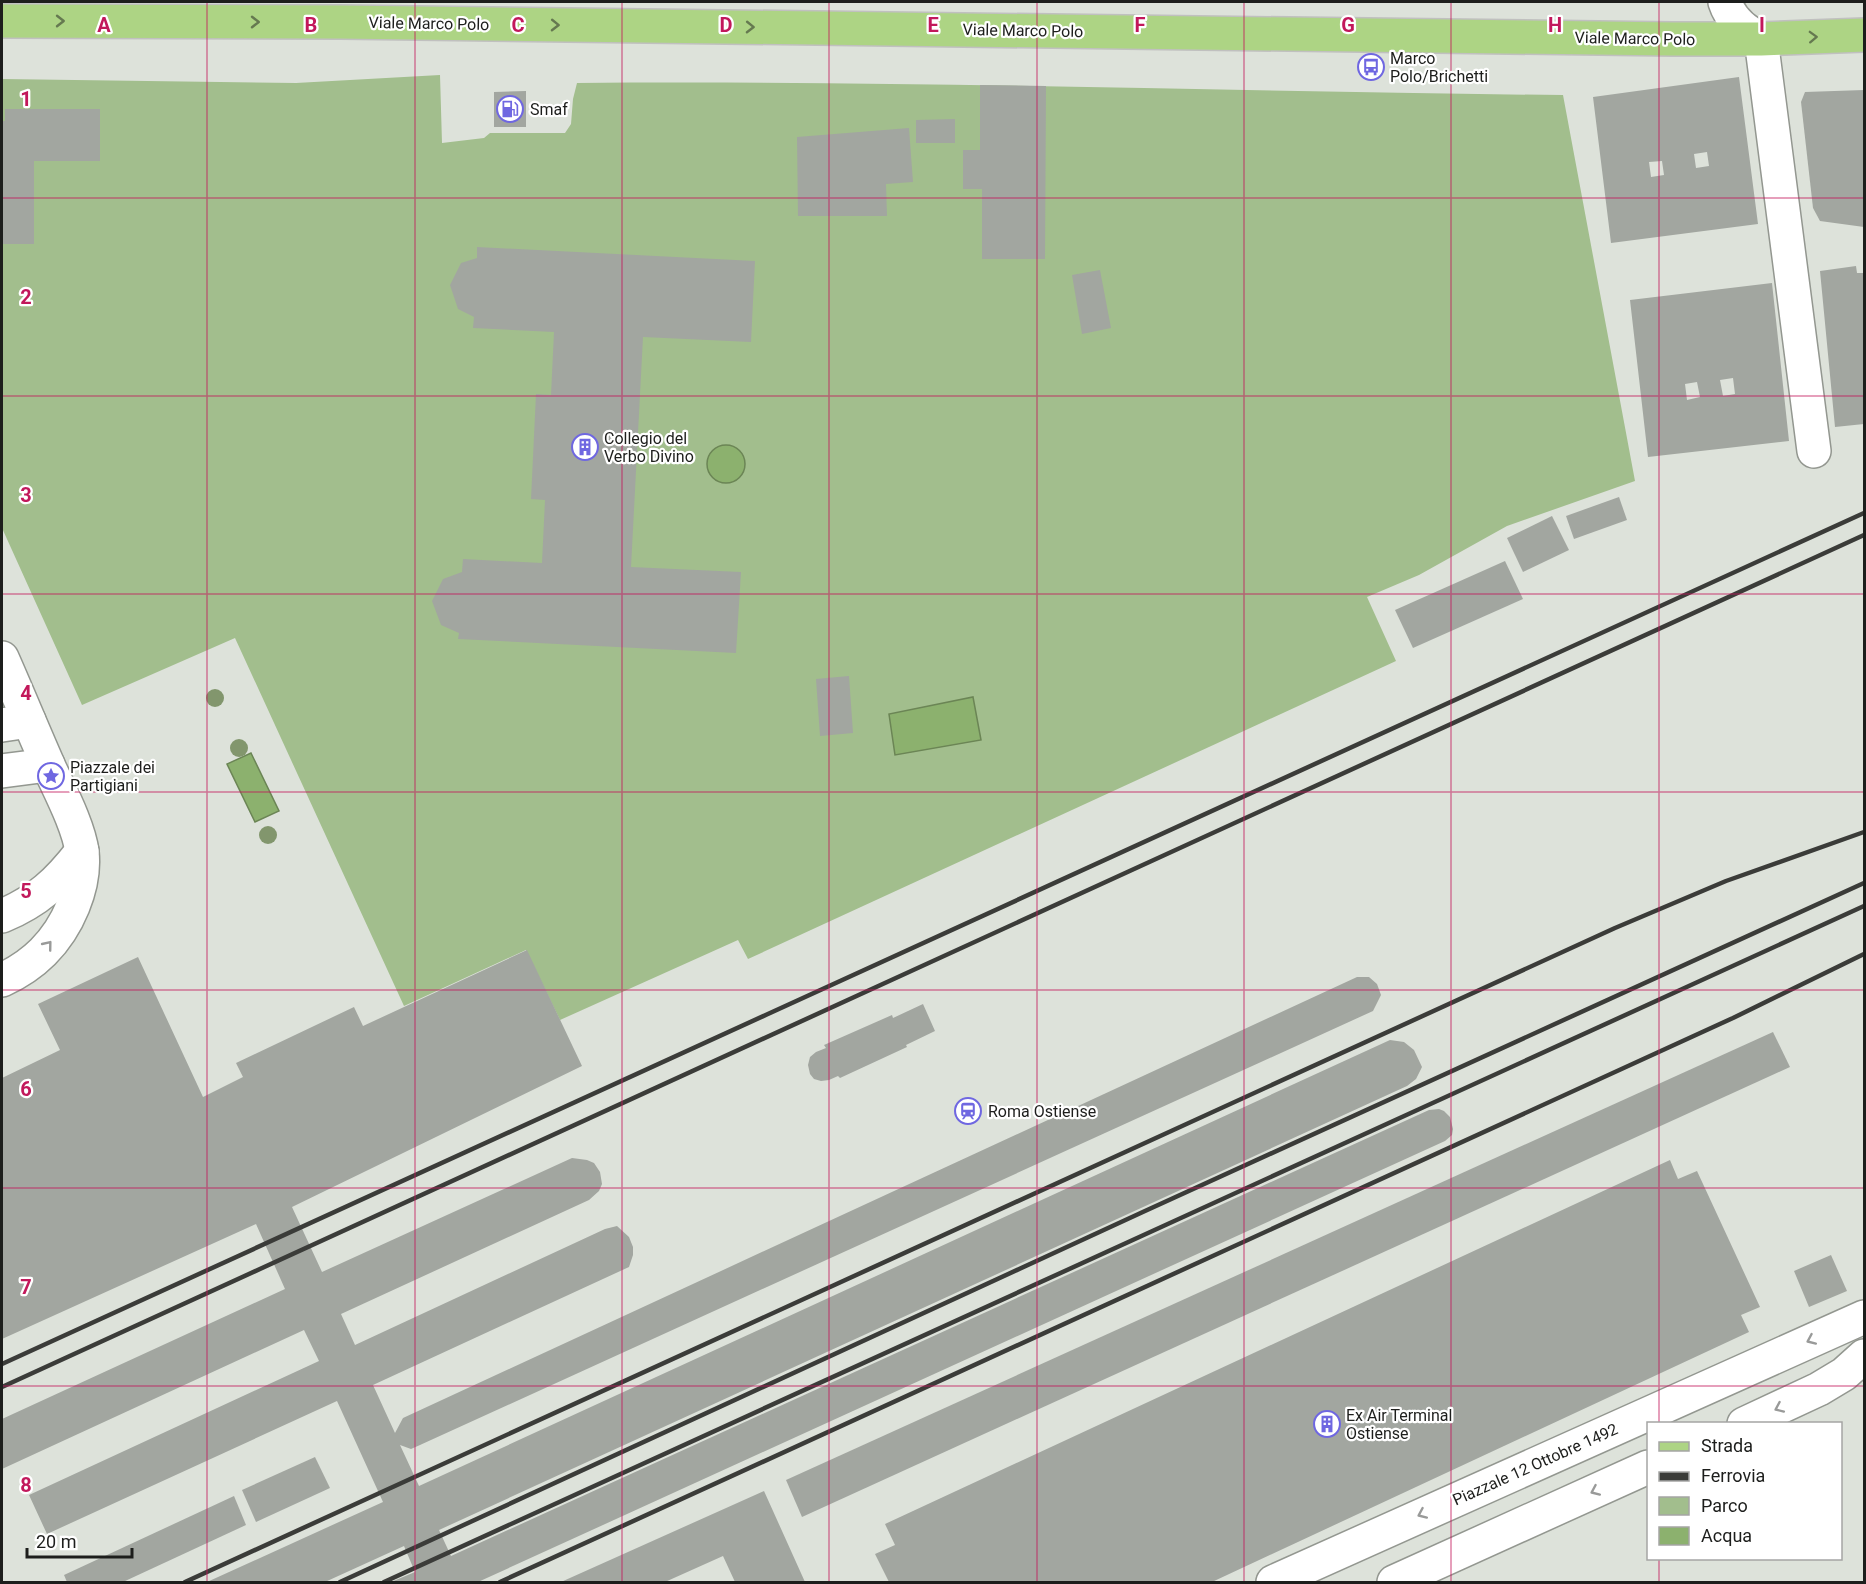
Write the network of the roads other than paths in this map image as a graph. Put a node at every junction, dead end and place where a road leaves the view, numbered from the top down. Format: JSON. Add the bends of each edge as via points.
{"nodes":[{"id":1,"x":1725,"y":2,"type":"edge"},
{"id":2,"x":2,"y":21,"type":"edge"},
{"id":3,"x":1864,"y":35,"type":"edge"},
{"id":4,"x":1761,"y":39,"type":"junction"},
{"id":5,"x":1814,"y":451,"type":"dead end"},
{"id":6,"x":4,"y":670,"type":"edge"},
{"id":7,"x":15,"y":723,"type":"edge"},
{"id":8,"x":48,"y":765,"type":"junction"},
{"id":9,"x":2,"y":771,"type":"edge"},
{"id":10,"x":82,"y":850,"type":"junction"},
{"id":11,"x":2,"y":916,"type":"edge"},
{"id":12,"x":2,"y":980,"type":"edge"},
{"id":13,"x":1864,"y":1317,"type":"edge"},
{"id":14,"x":1864,"y":1356,"type":"edge"},
{"id":15,"x":1748,"y":1422,"type":"edge"},
{"id":16,"x":1647,"y":1467,"type":"edge"},
{"id":17,"x":1273,"y":1582,"type":"edge"},
{"id":18,"x":1394,"y":1582,"type":"edge"}],
"edges":[{"from":1,"to":4,"type":"street","via":[[1732,17]]},
{"from":2,"to":4,"type":"main road","name":"Viale Marco Polo","one_way":true},
{"from":4,"to":3,"type":"main road","name":"Viale Marco Polo","one_way":true},
{"from":4,"to":5,"type":"street"},
{"from":6,"to":7,"type":"street"},
{"from":7,"to":8,"type":"street"},
{"from":8,"to":9,"type":"street"},
{"from":8,"to":10,"type":"street"},
{"from":10,"to":11,"type":"street","via":[[49,889]]},
{"from":12,"to":10,"type":"street","one_way":true,"via":[[33,961],[59,931],[81,879]]},
{"from":13,"to":17,"type":"street","name":"Piazzale 12 Ottobre 1492","one_way":true},
{"from":14,"to":15,"type":"street","one_way":true,"via":[[1835,1380]]},
{"from":16,"to":18,"type":"street","one_way":true}]}
